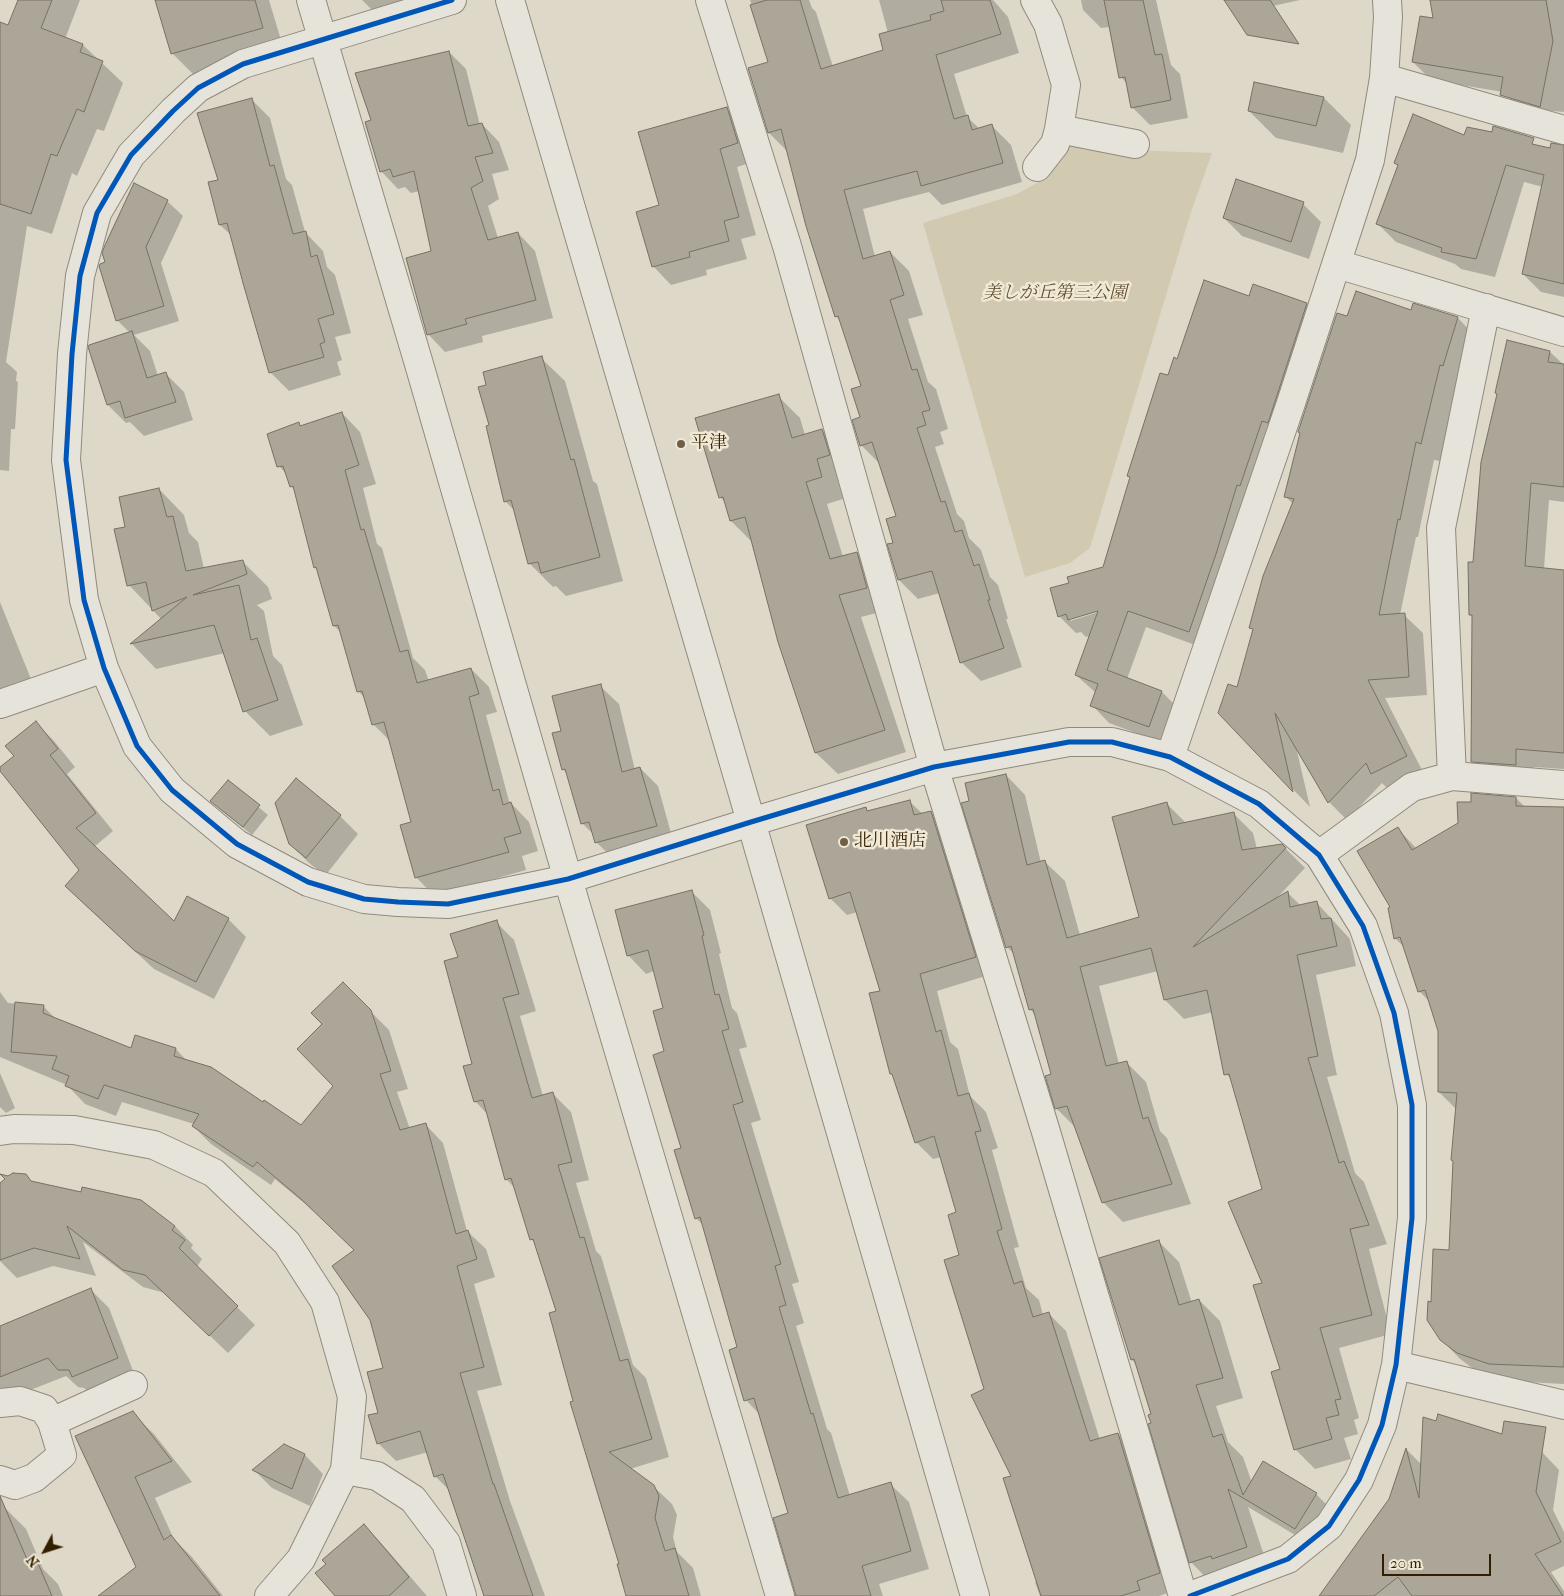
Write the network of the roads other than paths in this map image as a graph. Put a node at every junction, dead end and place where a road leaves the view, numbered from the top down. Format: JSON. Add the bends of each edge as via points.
{"nodes":[{"id":1,"x":311,"y":0,"type":"edge"},
{"id":2,"x":452,"y":0,"type":"edge"},
{"id":3,"x":510,"y":0,"type":"edge"},
{"id":4,"x":710,"y":0,"type":"edge"},
{"id":5,"x":1035,"y":0,"type":"edge"},
{"id":6,"x":1387,"y":0,"type":"edge"},
{"id":7,"x":322,"y":40,"type":"junction"},
{"id":8,"x":1384,"y":78,"type":"junction"},
{"id":9,"x":1059,"y":129,"type":"junction"},
{"id":10,"x":1564,"y":130,"type":"edge"},
{"id":11,"x":1135,"y":144,"type":"dead end"},
{"id":12,"x":1037,"y":167,"type":"dead end"},
{"id":13,"x":1337,"y":264,"type":"junction"},
{"id":14,"x":1486,"y":308,"type":"junction"},
{"id":15,"x":1564,"y":332,"type":"edge"},
{"id":16,"x":104,"y":668,"type":"junction"},
{"id":17,"x":0,"y":704,"type":"edge"},
{"id":18,"x":1170,"y":757,"type":"junction"},
{"id":19,"x":934,"y":767,"type":"junction"},
{"id":20,"x":1452,"y":776,"type":"junction"},
{"id":21,"x":1564,"y":785,"type":"edge"},
{"id":22,"x":751,"y":822,"type":"junction"},
{"id":23,"x":1319,"y":855,"type":"junction"},
{"id":24,"x":568,"y":880,"type":"junction"},
{"id":25,"x":0,"y":1131,"type":"edge"},
{"id":26,"x":1396,"y":1365,"type":"junction"},
{"id":27,"x":133,"y":1386,"type":"dead end"},
{"id":28,"x":0,"y":1403,"type":"edge"},
{"id":29,"x":1564,"y":1405,"type":"edge"},
{"id":30,"x":52,"y":1422,"type":"junction"},
{"id":31,"x":345,"y":1470,"type":"junction"},
{"id":32,"x":0,"y":1480,"type":"edge"},
{"id":33,"x":269,"y":1596,"type":"edge"},
{"id":34,"x":462,"y":1596,"type":"edge"},
{"id":35,"x":780,"y":1596,"type":"edge"},
{"id":36,"x":975,"y":1596,"type":"edge"},
{"id":37,"x":1183,"y":1596,"type":"edge"},
{"id":38,"x":1190,"y":1596,"type":"edge"}],
"edges":[{"from":1,"to":7,"type":"street"},
{"from":2,"to":7,"type":"street"},
{"from":3,"to":22,"type":"street"},
{"from":4,"to":19,"type":"street","via":[[787,246]]},
{"from":5,"to":9,"type":"street","via":[[1048,24],[1066,85]]},
{"from":6,"to":8,"type":"street"},
{"from":7,"to":16,"type":"street","via":[[243,64],[198,88],[131,156],[97,213],[80,276],[66,460],[84,600]]},
{"from":7,"to":24,"type":"street"},
{"from":8,"to":10,"type":"street"},
{"from":8,"to":13,"type":"street","via":[[1370,160]]},
{"from":9,"to":11,"type":"street"},
{"from":9,"to":12,"type":"street","via":[[1055,144]]},
{"from":13,"to":14,"type":"street"},
{"from":13,"to":18,"type":"street"},
{"from":14,"to":15,"type":"street"},
{"from":14,"to":20,"type":"street","via":[[1441,528]]},
{"from":16,"to":17,"type":"street"},
{"from":16,"to":24,"type":"street","via":[[137,746],[172,790],[237,844],[308,882],[364,899],[448,904]]},
{"from":18,"to":19,"type":"street","via":[[1112,742],[1068,742]]},
{"from":18,"to":23,"type":"street","via":[[1259,804]]},
{"from":19,"to":22,"type":"street"},
{"from":19,"to":37,"type":"street"},
{"from":20,"to":21,"type":"street"},
{"from":20,"to":23,"type":"street","via":[[1412,787]]},
{"from":22,"to":24,"type":"street"},
{"from":22,"to":36,"type":"street"},
{"from":23,"to":26,"type":"street","via":[[1364,926],[1394,1013],[1412,1105],[1412,1218]]},
{"from":24,"to":35,"type":"street"},
{"from":25,"to":31,"type":"street","via":[[74,1130],[154,1145],[214,1173],[287,1243],[326,1302],[352,1397]]},
{"from":26,"to":29,"type":"street"},
{"from":26,"to":38,"type":"street","via":[[1382,1425],[1359,1480],[1329,1526],[1288,1560]]},
{"from":27,"to":30,"type":"street"},
{"from":28,"to":30,"type":"street","via":[[20,1401],[44,1409]]},
{"from":30,"to":32,"type":"street","via":[[62,1455],[34,1478],[15,1486]]},
{"from":31,"to":33,"type":"street","via":[[301,1560]]},
{"from":31,"to":34,"type":"street","via":[[377,1476],[413,1499],[446,1543]]}]}
